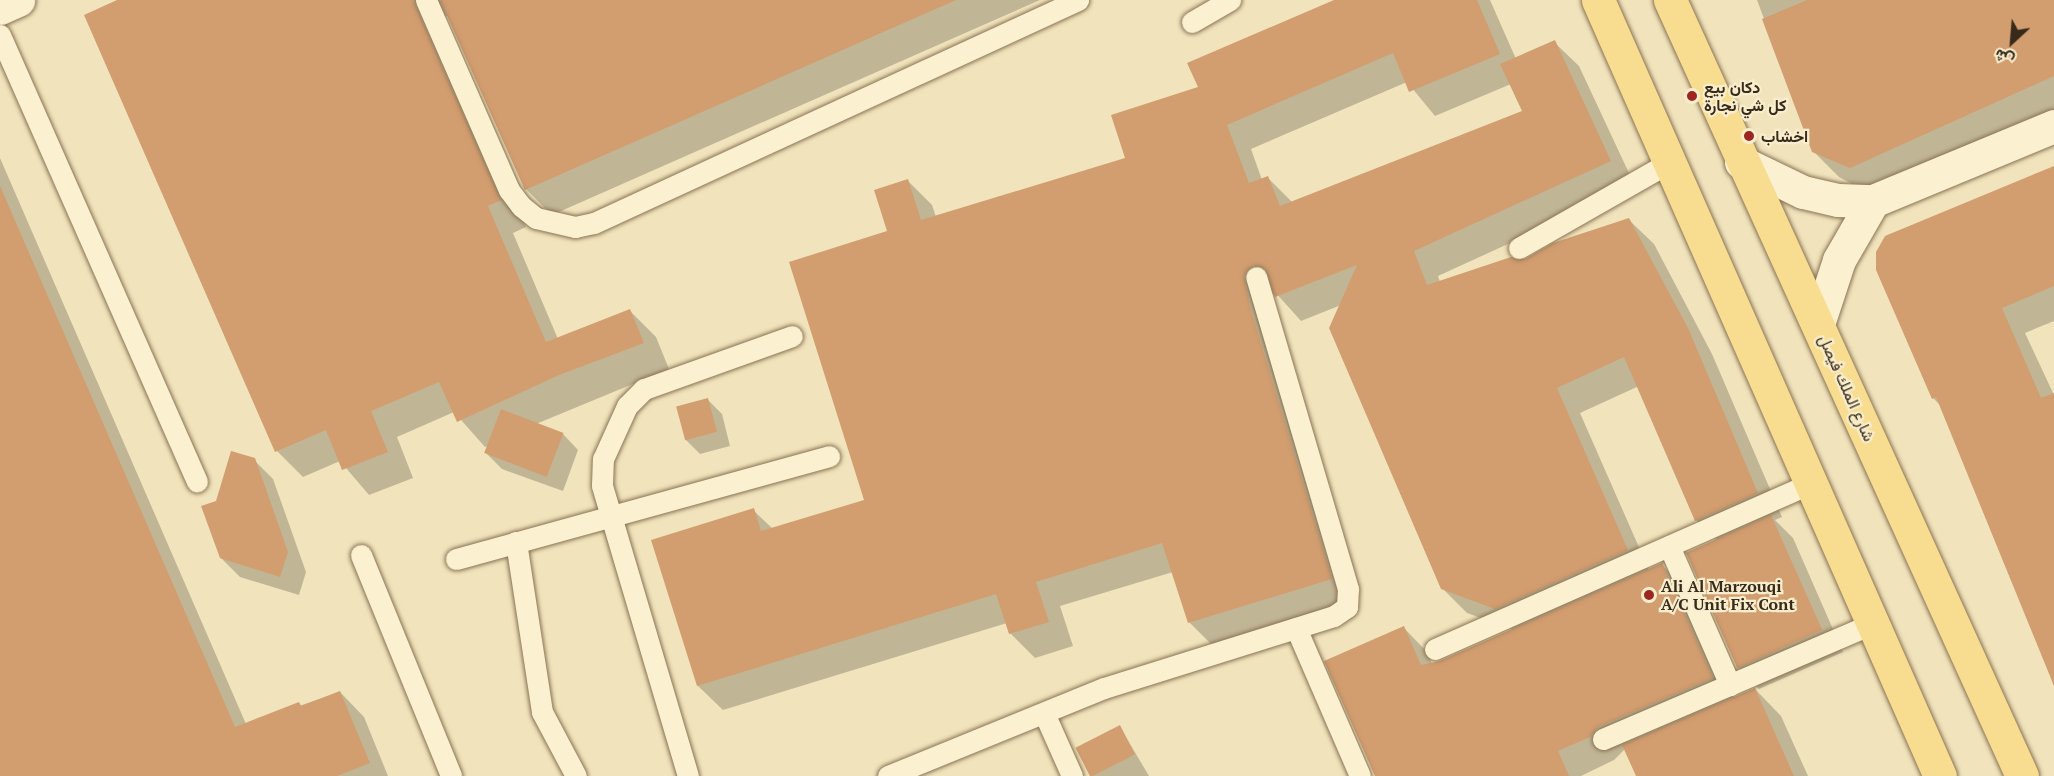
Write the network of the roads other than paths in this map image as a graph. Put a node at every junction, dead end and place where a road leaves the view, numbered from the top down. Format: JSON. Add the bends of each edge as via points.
{"nodes":[{"id":1,"x":18,"y":0,"type":"edge"},
{"id":2,"x":426,"y":0,"type":"edge"},
{"id":3,"x":1078,"y":0,"type":"edge"},
{"id":4,"x":1230,"y":0,"type":"edge"},
{"id":5,"x":1598,"y":0,"type":"edge"},
{"id":6,"x":1673,"y":1,"type":"edge"},
{"id":7,"x":0,"y":8,"type":"edge"},
{"id":8,"x":1191,"y":22,"type":"dead end"},
{"id":9,"x":0,"y":35,"type":"edge"},
{"id":10,"x":2054,"y":126,"type":"edge"},
{"id":11,"x":1670,"y":162,"type":"junction"},
{"id":12,"x":1741,"y":162,"type":"junction"},
{"id":13,"x":1873,"y":201,"type":"junction"},
{"id":14,"x":1519,"y":248,"type":"dead end"},
{"id":15,"x":1256,"y":277,"type":"dead end"},
{"id":16,"x":1818,"y":324,"type":"junction"},
{"id":17,"x":792,"y":336,"type":"dead end"},
{"id":18,"x":829,"y":456,"type":"dead end"},
{"id":19,"x":197,"y":482,"type":"dead end"},
{"id":20,"x":1812,"y":483,"type":"junction"},
{"id":21,"x":611,"y":516,"type":"junction"},
{"id":22,"x":516,"y":542,"type":"junction"},
{"id":23,"x":1669,"y":546,"type":"junction"},
{"id":24,"x":361,"y":555,"type":"dead end"},
{"id":25,"x":456,"y":559,"type":"dead end"},
{"id":26,"x":1874,"y":624,"type":"junction"},
{"id":27,"x":1296,"y":628,"type":"junction"},
{"id":28,"x":1435,"y":649,"type":"dead end"},
{"id":29,"x":1730,"y":685,"type":"junction"},
{"id":30,"x":1044,"y":713,"type":"junction"},
{"id":31,"x":1603,"y":739,"type":"dead end"},
{"id":32,"x":451,"y":776,"type":"edge"},
{"id":33,"x":576,"y":776,"type":"edge"},
{"id":34,"x":688,"y":776,"type":"edge"},
{"id":35,"x":888,"y":776,"type":"edge"},
{"id":36,"x":1072,"y":776,"type":"edge"},
{"id":37,"x":1360,"y":776,"type":"edge"},
{"id":38,"x":1940,"y":776,"type":"edge"},
{"id":39,"x":2022,"y":776,"type":"edge"}],
"edges":[{"from":1,"to":7,"type":"street"},
{"from":2,"to":3,"type":"lane","via":[[509,190],[536,218],[575,227],[594,223]]},
{"from":4,"to":8,"type":"lane"},
{"from":5,"to":11,"type":"main road"},
{"from":6,"to":12,"type":"main road","name":"شارع الملك فيصل"},
{"from":9,"to":19,"type":"lane"},
{"from":10,"to":13,"type":"street"},
{"from":11,"to":14,"type":"lane"},
{"from":11,"to":20,"type":"main road"},
{"from":12,"to":13,"type":"street","via":[[1803,192],[1838,200]]},
{"from":12,"to":16,"type":"main road","name":"شارع الملك فيصل"},
{"from":13,"to":16,"type":"street","via":[[1839,260]]},
{"from":15,"to":27,"type":"lane","via":[[1349,598],[1342,613]]},
{"from":16,"to":39,"type":"main road","name":"شارع الملك فيصل"},
{"from":17,"to":21,"type":"lane","via":[[654,382],[636,396],[603,459],[602,485]]},
{"from":18,"to":21,"type":"lane"},
{"from":20,"to":23,"type":"lane"},
{"from":20,"to":26,"type":"main road"},
{"from":21,"to":22,"type":"lane"},
{"from":21,"to":34,"type":"lane"},
{"from":22,"to":25,"type":"lane"},
{"from":22,"to":33,"type":"lane","via":[[542,712]]},
{"from":23,"to":28,"type":"lane"},
{"from":23,"to":29,"type":"lane"},
{"from":24,"to":32,"type":"lane"},
{"from":26,"to":29,"type":"lane"},
{"from":26,"to":38,"type":"main road"},
{"from":27,"to":30,"type":"lane","via":[[1176,663]]},
{"from":27,"to":37,"type":"lane"},
{"from":29,"to":31,"type":"lane"},
{"from":30,"to":35,"type":"lane"},
{"from":30,"to":36,"type":"lane"}]}
